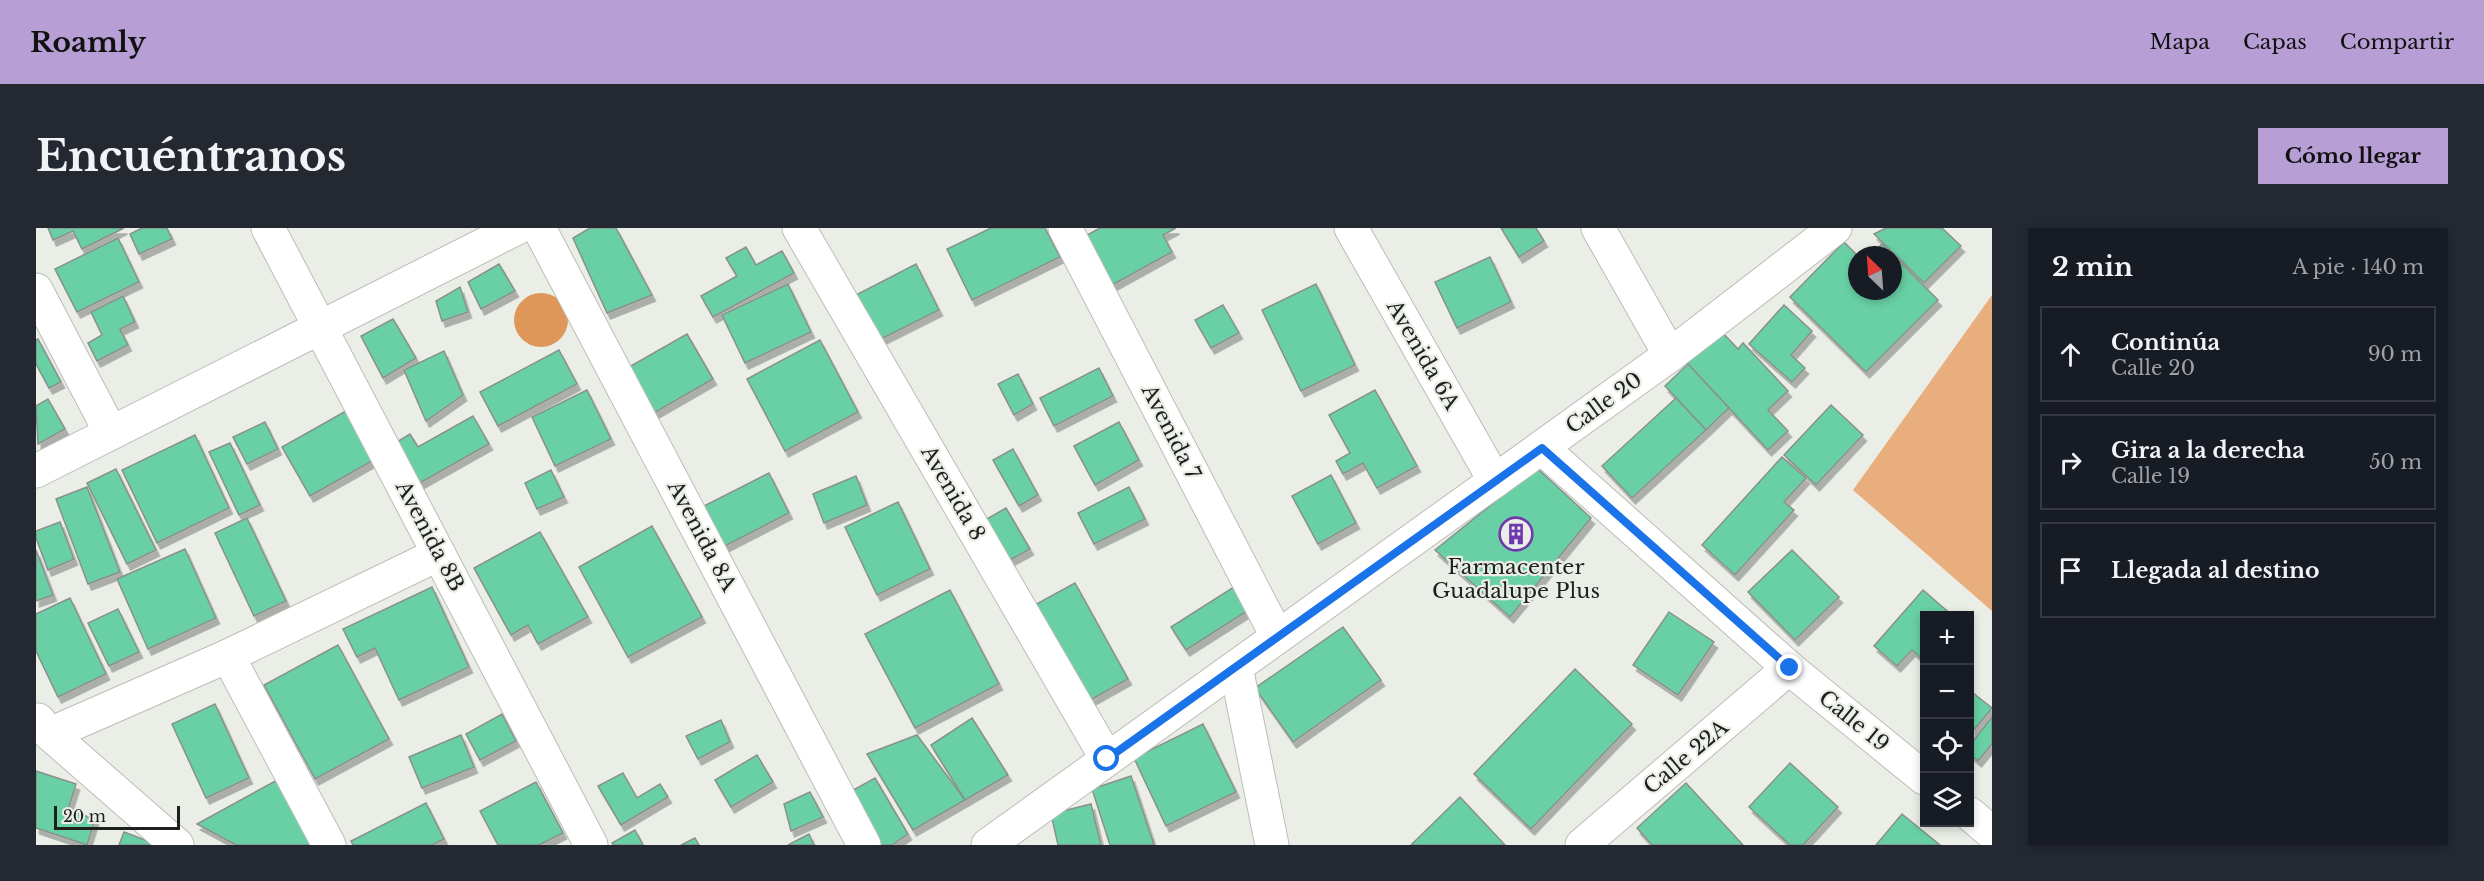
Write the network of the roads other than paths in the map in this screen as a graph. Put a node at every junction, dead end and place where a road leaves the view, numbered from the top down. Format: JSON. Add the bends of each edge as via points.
{"nodes":[{"id":1,"x":268,"y":228,"type":"edge"},
{"id":2,"x":518,"y":228,"type":"edge"},
{"id":3,"x":539,"y":228,"type":"edge"},
{"id":4,"x":799,"y":228,"type":"edge"},
{"id":5,"x":1065,"y":228,"type":"edge"},
{"id":6,"x":1351,"y":228,"type":"edge"},
{"id":7,"x":1598,"y":228,"type":"edge"},
{"id":8,"x":1834,"y":228,"type":"edge"},
{"id":9,"x":36,"y":290,"type":"edge"},
{"id":10,"x":320,"y":328,"type":"junction"},
{"id":11,"x":1670,"y":355,"type":"junction"},
{"id":12,"x":111,"y":433,"type":"junction"},
{"id":13,"x":1542,"y":448,"type":"junction"},
{"id":14,"x":36,"y":471,"type":"edge"},
{"id":15,"x":1495,"y":481,"type":"junction"},
{"id":16,"x":439,"y":554,"type":"junction"},
{"id":17,"x":1277,"y":636,"type":"junction"},
{"id":18,"x":228,"y":656,"type":"junction"},
{"id":19,"x":1236,"y":667,"type":"junction"},
{"id":20,"x":1790,"y":668,"type":"junction"},
{"id":21,"x":43,"y":726,"type":"edge"},
{"id":22,"x":1107,"y":759,"type":"junction"},
{"id":23,"x":1920,"y":775,"type":"edge"},
{"id":24,"x":1974,"y":817,"type":"edge"},
{"id":25,"x":1992,"y":833,"type":"edge"},
{"id":26,"x":1020,"y":834,"type":"edge"},
{"id":27,"x":588,"y":844,"type":"edge"},
{"id":28,"x":177,"y":845,"type":"edge"},
{"id":29,"x":329,"y":845,"type":"edge"},
{"id":30,"x":864,"y":845,"type":"edge"},
{"id":31,"x":988,"y":845,"type":"edge"},
{"id":32,"x":1272,"y":845,"type":"edge"},
{"id":33,"x":1582,"y":845,"type":"edge"}],
"edges":[{"from":1,"to":10,"type":"street","name":"Avenida 8B"},
{"from":2,"to":10,"type":"street"},
{"from":3,"to":30,"type":"street","name":"Avenida 8A"},
{"from":4,"to":22,"type":"street","name":"Avenida 8"},
{"from":5,"to":17,"type":"street","name":"Avenida 7"},
{"from":6,"to":15,"type":"street","name":"Avenida 6A"},
{"from":7,"to":11,"type":"street"},
{"from":8,"to":11,"type":"street","name":"Calle 20"},
{"from":9,"to":12,"type":"street"},
{"from":10,"to":12,"type":"street"},
{"from":10,"to":16,"type":"street","name":"Avenida 8B"},
{"from":11,"to":13,"type":"street","name":"Calle 20"},
{"from":12,"to":14,"type":"street"},
{"from":13,"to":15,"type":"street","name":"Calle 20"},
{"from":13,"to":20,"type":"street","name":"Calle 19"},
{"from":15,"to":17,"type":"street","name":"Calle 20"},
{"from":16,"to":18,"type":"street"},
{"from":16,"to":27,"type":"street","name":"Avenida 8B"},
{"from":17,"to":19,"type":"street","name":"Calle 20"},
{"from":18,"to":21,"type":"street"},
{"from":18,"to":29,"type":"street"},
{"from":19,"to":22,"type":"street","name":"Calle 20"},
{"from":19,"to":32,"type":"street"},
{"from":20,"to":23,"type":"street","name":"Calle 19"},
{"from":20,"to":33,"type":"street","name":"Calle 22A"},
{"from":21,"to":28,"type":"street"},
{"from":22,"to":26,"type":"street","name":"Calle 20"},
{"from":24,"to":25,"type":"street"},
{"from":26,"to":31,"type":"street","name":"Calle 20"}]}
